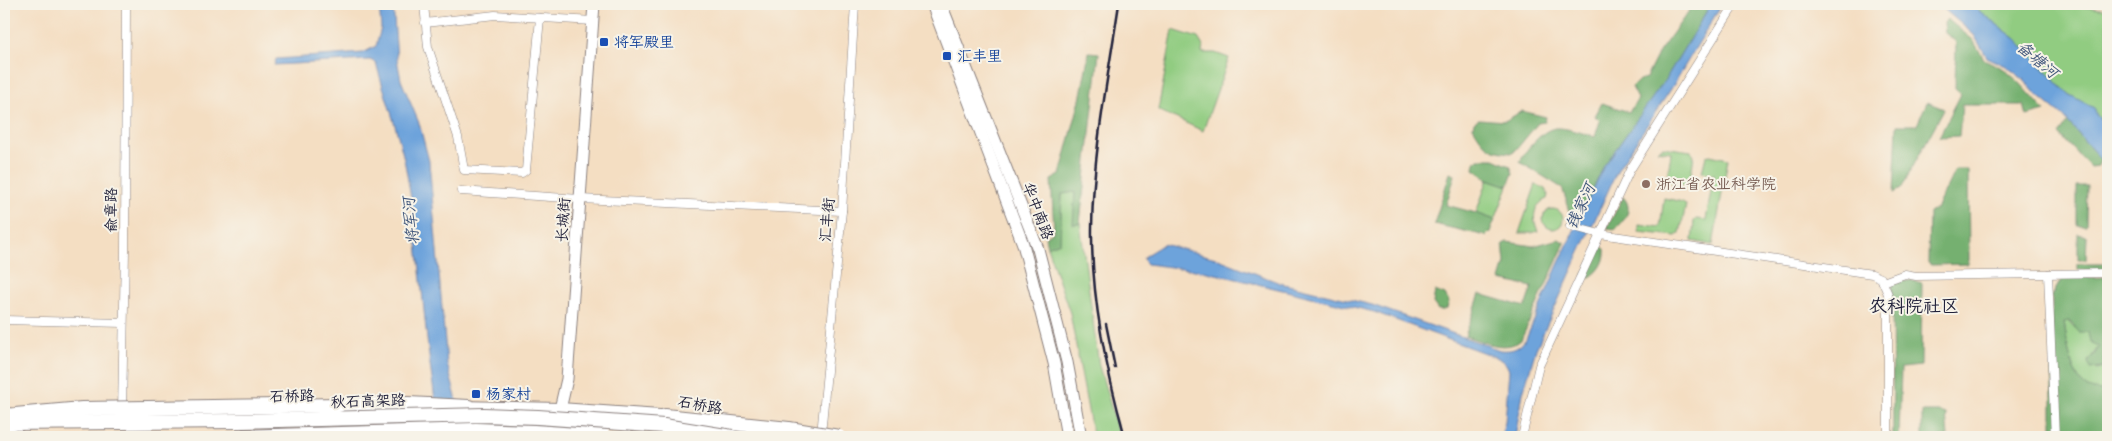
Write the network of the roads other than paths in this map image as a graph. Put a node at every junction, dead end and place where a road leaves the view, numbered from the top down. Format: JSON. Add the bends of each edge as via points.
{"nodes":[{"id":1,"x":126,"y":4,"type":"edge"},
{"id":2,"x":424,"y":4,"type":"edge"},
{"id":3,"x":594,"y":4,"type":"edge"},
{"id":4,"x":855,"y":4,"type":"edge"},
{"id":5,"x":932,"y":4,"type":"edge"},
{"id":6,"x":941,"y":4,"type":"edge"},
{"id":7,"x":1735,"y":4,"type":"edge"},
{"id":8,"x":540,"y":18,"type":"junction"},
{"id":9,"x":593,"y":21,"type":"junction"},
{"id":10,"x":425,"y":23,"type":"junction"},
{"id":11,"x":461,"y":191,"type":"dead end"},
{"id":12,"x":580,"y":199,"type":"junction"},
{"id":13,"x":842,"y":211,"type":"junction"},
{"id":14,"x":1570,"y":226,"type":"dead end"},
{"id":15,"x":1600,"y":234,"type":"junction"},
{"id":16,"x":2108,"y":273,"type":"edge"},
{"id":17,"x":2048,"y":274,"type":"junction"},
{"id":18,"x":1883,"y":282,"type":"junction"},
{"id":19,"x":4,"y":320,"type":"edge"},
{"id":20,"x":123,"y":323,"type":"junction"},
{"id":21,"x":427,"y":406,"type":"junction"},
{"id":22,"x":465,"y":406,"type":"joint"},
{"id":23,"x":560,"y":409,"type":"junction"},
{"id":24,"x":4,"y":415,"type":"edge"},
{"id":25,"x":122,"y":416,"type":"junction"},
{"id":26,"x":665,"y":416,"type":"joint"},
{"id":27,"x":4,"y":423,"type":"edge"},
{"id":28,"x":790,"y":433,"type":"edge"},
{"id":29,"x":242,"y":437,"type":"edge"},
{"id":30,"x":554,"y":437,"type":"edge"},
{"id":31,"x":606,"y":437,"type":"edge"},
{"id":32,"x":732,"y":437,"type":"edge"},
{"id":33,"x":821,"y":437,"type":"edge"},
{"id":34,"x":839,"y":437,"type":"edge"},
{"id":35,"x":1067,"y":437,"type":"edge"},
{"id":36,"x":1082,"y":437,"type":"edge"},
{"id":37,"x":1522,"y":437,"type":"edge"},
{"id":38,"x":1888,"y":437,"type":"edge"},
{"id":39,"x":2055,"y":437,"type":"edge"}],
"edges":[{"from":1,"to":20,"type":"street","name":"俞章路"},
{"from":2,"to":10,"type":"street"},
{"from":3,"to":9,"type":"main road","name":"长城街"},
{"from":4,"to":13,"type":"street","name":"汇丰街"},
{"from":5,"to":35,"type":"main road","name":"华中南路","via":[[1023,244],[1054,363]]},
{"from":6,"to":36,"type":"main road","name":"华中南路","via":[[1038,249]]},
{"from":7,"to":15,"type":"street","via":[[1630,170]]},
{"from":8,"to":9,"type":"street"},
{"from":8,"to":10,"type":"street","via":[[495,14]]},
{"from":8,"to":10,"type":"street","via":[[526,170],[522,173],[464,170],[458,137],[428,47]]},
{"from":9,"to":12,"type":"main road","name":"长城街"},
{"from":11,"to":12,"type":"street"},
{"from":12,"to":13,"type":"street"},
{"from":12,"to":23,"type":"main road","name":"长城街","via":[[566,379]]},
{"from":13,"to":33,"type":"street","name":"汇丰街"},
{"from":14,"to":15,"type":"street"},
{"from":15,"to":18,"type":"street","via":[[1872,274]]},
{"from":15,"to":37,"type":"street","via":[[1539,366]]},
{"from":16,"to":17,"type":"street"},
{"from":17,"to":18,"type":"street","via":[[1905,274]]},
{"from":17,"to":39,"type":"street"},
{"from":18,"to":38,"type":"street","via":[[1888,294]]},
{"from":19,"to":20,"type":"street"},
{"from":20,"to":25,"type":"street","name":"俞章路"},
{"from":21,"to":22,"type":"highway"},
{"from":21,"to":24,"type":"highway","bridge":true,"via":[[82,409]]},
{"from":21,"to":25,"type":"main road","name":"石桥路"},
{"from":22,"to":23,"type":"main road","name":"石桥路"},
{"from":23,"to":26,"type":"main road","name":"石桥路"},
{"from":23,"to":30,"type":"main road","name":"长城街"},
{"from":24,"to":25,"type":"main road","name":"石桥路"},
{"from":26,"to":28,"type":"highway"},
{"from":27,"to":32,"type":"highway","name":"秋石高架路","bridge":true,"via":[[484,415],[664,426]]},
{"from":28,"to":34,"type":"highway","bridge":true},
{"from":29,"to":31,"type":"highway","bridge":true,"via":[[476,430]]}]}
